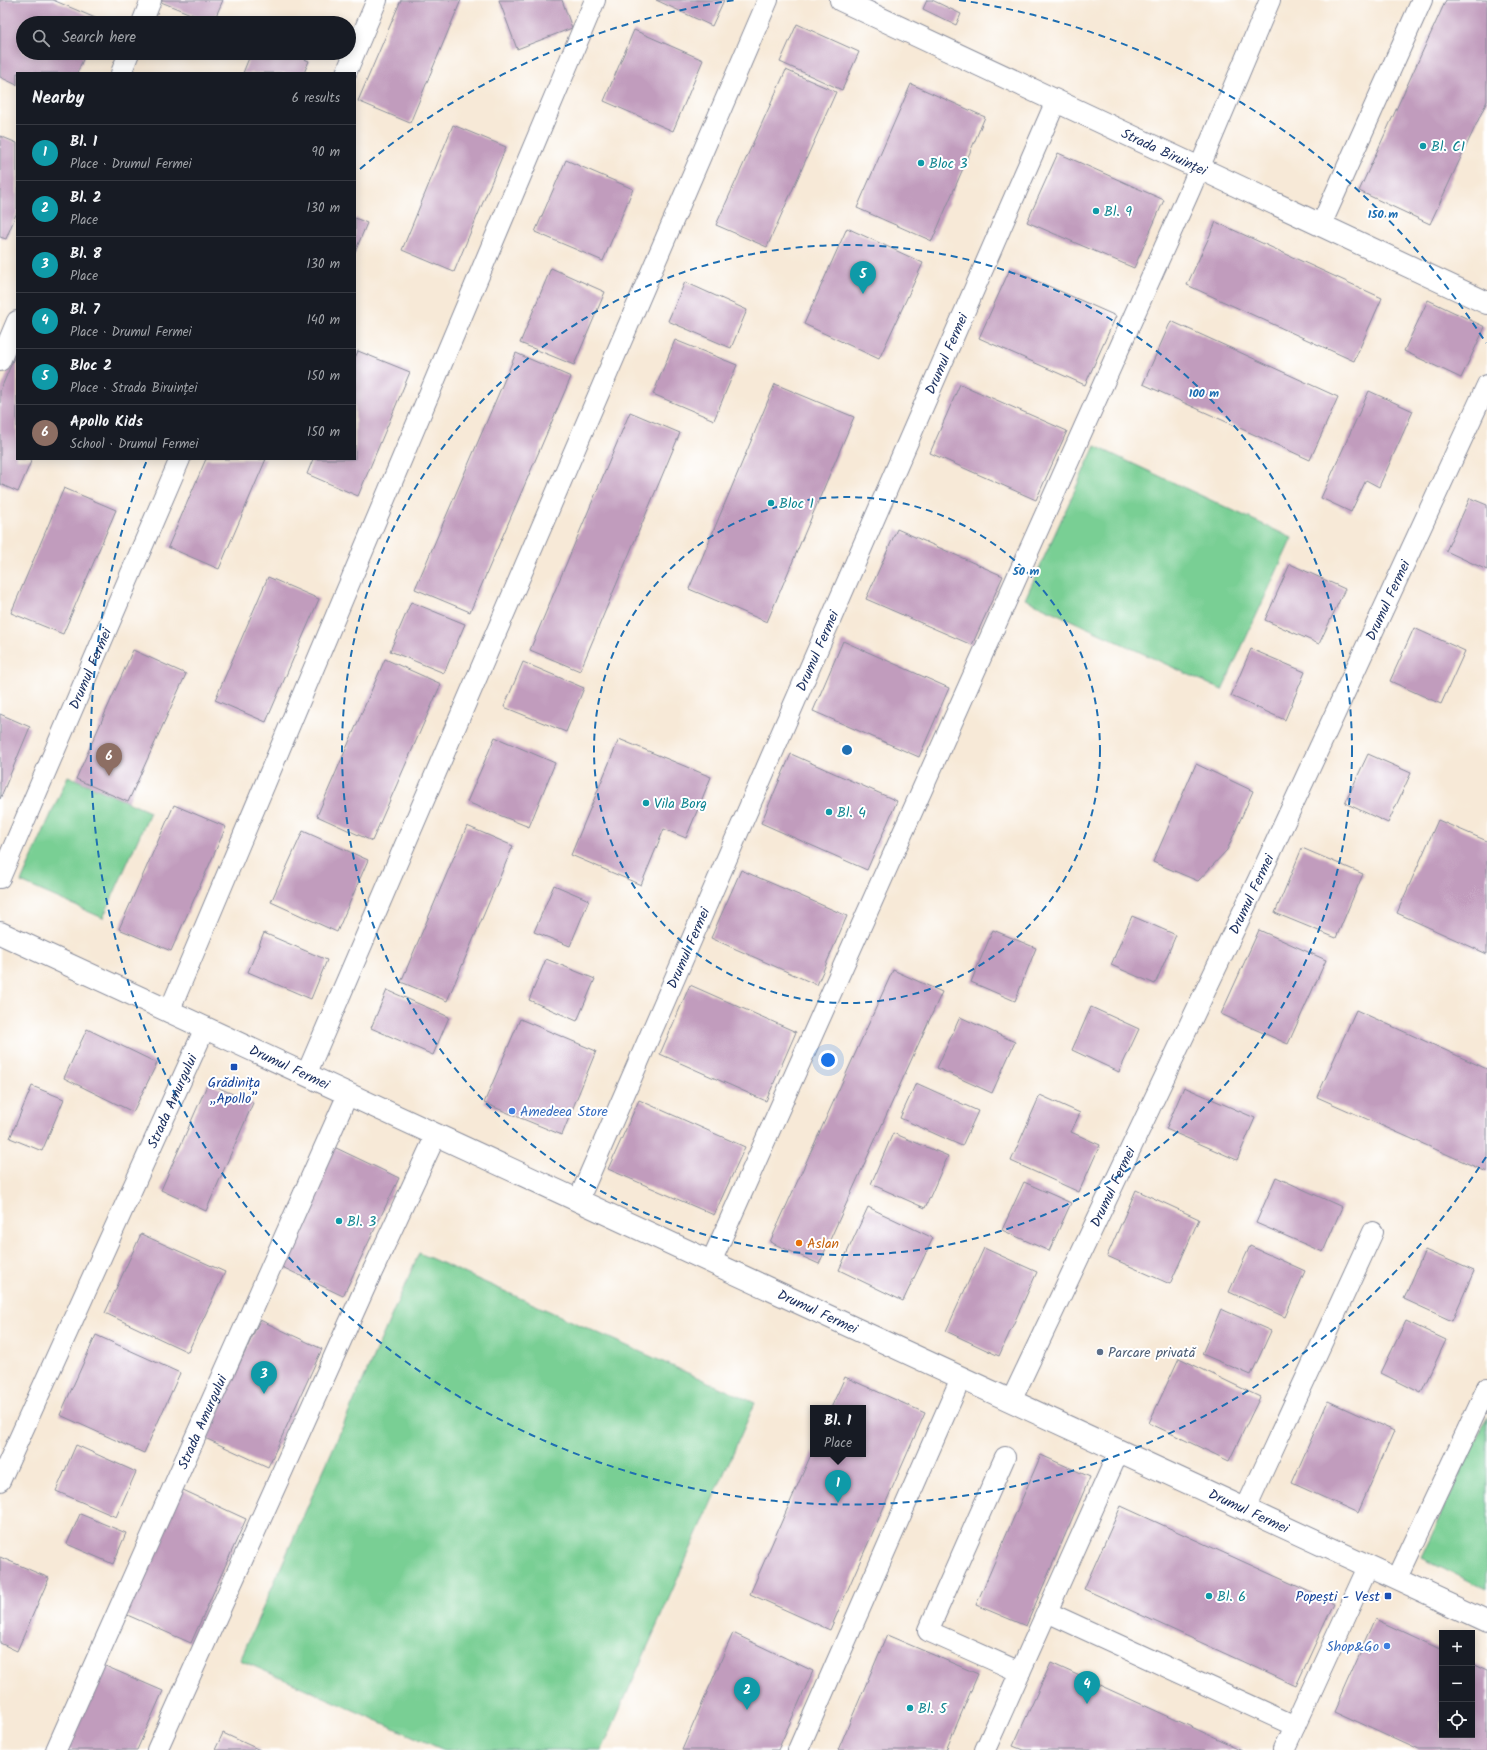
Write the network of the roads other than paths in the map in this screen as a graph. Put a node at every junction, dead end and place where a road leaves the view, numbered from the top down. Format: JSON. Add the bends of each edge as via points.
{"nodes":[{"id":1,"x":151,"y":0,"type":"edge"},
{"id":2,"x":377,"y":0,"type":"edge"},
{"id":3,"x":596,"y":0,"type":"edge"},
{"id":4,"x":768,"y":0,"type":"edge"},
{"id":5,"x":841,"y":0,"type":"edge"},
{"id":6,"x":1270,"y":0,"type":"edge"},
{"id":7,"x":1422,"y":0,"type":"edge"},
{"id":8,"x":145,"y":16,"type":"edge"},
{"id":9,"x":356,"y":49,"type":"edge"},
{"id":10,"x":126,"y":60,"type":"edge"},
{"id":11,"x":352,"y":60,"type":"edge"},
{"id":12,"x":121,"y":72,"type":"edge"},
{"id":13,"x":346,"y":72,"type":"edge"},
{"id":14,"x":1056,"y":101,"type":"junction"},
{"id":15,"x":1199,"y":169,"type":"junction"},
{"id":16,"x":1321,"y":225,"type":"junction"},
{"id":17,"x":1487,"y":303,"type":"edge"},
{"id":18,"x":16,"y":323,"type":"edge"},
{"id":19,"x":0,"y":361,"type":"edge"},
{"id":20,"x":1487,"y":385,"type":"edge"},
{"id":21,"x":180,"y":460,"type":"edge"},
{"id":22,"x":0,"y":878,"type":"edge"},
{"id":23,"x":0,"y":934,"type":"edge"},
{"id":24,"x":169,"y":1012,"type":"junction"},
{"id":25,"x":205,"y":1028,"type":"junction"},
{"id":26,"x":306,"y":1075,"type":"junction"},
{"id":27,"x":348,"y":1094,"type":"junction"},
{"id":28,"x":436,"y":1135,"type":"junction"},
{"id":29,"x":578,"y":1201,"type":"junction"},
{"id":30,"x":1373,"y":1232,"type":"dead end"},
{"id":31,"x":711,"y":1262,"type":"junction"},
{"id":32,"x":961,"y":1378,"type":"junction"},
{"id":33,"x":1487,"y":1388,"type":"edge"},
{"id":34,"x":1011,"y":1401,"type":"junction"},
{"id":35,"x":1119,"y":1451,"type":"junction"},
{"id":36,"x":1005,"y":1457,"type":"dead end"},
{"id":37,"x":0,"y":1481,"type":"edge"},
{"id":38,"x":1245,"y":1510,"type":"junction"},
{"id":39,"x":1368,"y":1566,"type":"junction"},
{"id":40,"x":1397,"y":1579,"type":"junction"},
{"id":41,"x":1047,"y":1612,"type":"junction"},
{"id":42,"x":1487,"y":1621,"type":"edge"},
{"id":43,"x":1020,"y":1672,"type":"junction"},
{"id":44,"x":1295,"y":1726,"type":"junction"},
{"id":45,"x":56,"y":1750,"type":"edge"},
{"id":46,"x":157,"y":1750,"type":"edge"},
{"id":47,"x":798,"y":1750,"type":"edge"},
{"id":48,"x":986,"y":1750,"type":"edge"},
{"id":49,"x":1284,"y":1750,"type":"edge"}],
"edges":[{"from":1,"to":8,"type":"lane"},
{"from":2,"to":9,"type":"lane"},
{"from":3,"to":24,"type":"lane"},
{"from":4,"to":26,"type":"lane"},
{"from":5,"to":14,"type":"street","name":"Strada Biruinței"},
{"from":6,"to":15,"type":"lane"},
{"from":7,"to":16,"type":"lane"},
{"from":10,"to":12,"type":"lane"},
{"from":11,"to":13,"type":"lane"},
{"from":14,"to":15,"type":"street","name":"Strada Biruinței"},
{"from":14,"to":29,"type":"lane","name":"Drumul Fermei"},
{"from":15,"to":16,"type":"street","name":"Strada Biruinței"},
{"from":15,"to":31,"type":"lane"},
{"from":16,"to":17,"type":"street","name":"Strada Biruinței"},
{"from":18,"to":19,"type":"lane"},
{"from":20,"to":34,"type":"lane","name":"Drumul Fermei","via":[[1266,865]]},
{"from":21,"to":22,"type":"lane","name":"Drumul Fermei"},
{"from":23,"to":24,"type":"street","name":"Drumul Fermei"},
{"from":24,"to":25,"type":"street","name":"Drumul Fermei"},
{"from":25,"to":26,"type":"street","name":"Drumul Fermei"},
{"from":25,"to":37,"type":"lane","name":"Strada Amurgului"},
{"from":26,"to":27,"type":"street","name":"Drumul Fermei"},
{"from":27,"to":28,"type":"street","name":"Drumul Fermei"},
{"from":27,"to":45,"type":"lane","name":"Strada Amurgului"},
{"from":28,"to":29,"type":"street","name":"Drumul Fermei"},
{"from":28,"to":46,"type":"lane"},
{"from":29,"to":31,"type":"street","name":"Drumul Fermei"},
{"from":30,"to":38,"type":"lane"},
{"from":31,"to":32,"type":"street","name":"Drumul Fermei"},
{"from":32,"to":34,"type":"street","name":"Drumul Fermei"},
{"from":32,"to":47,"type":"lane"},
{"from":33,"to":40,"type":"lane"},
{"from":34,"to":35,"type":"street","name":"Drumul Fermei"},
{"from":35,"to":38,"type":"street","name":"Drumul Fermei"},
{"from":35,"to":41,"type":"lane"},
{"from":36,"to":43,"type":"lane","via":[[928,1631]]},
{"from":38,"to":39,"type":"street","name":"Drumul Fermei"},
{"from":39,"to":40,"type":"street","name":"Drumul Fermei"},
{"from":39,"to":44,"type":"lane"},
{"from":40,"to":42,"type":"street","name":"Drumul Fermei"},
{"from":41,"to":43,"type":"lane"},
{"from":41,"to":44,"type":"lane"},
{"from":43,"to":48,"type":"lane"},
{"from":44,"to":49,"type":"lane"}]}
